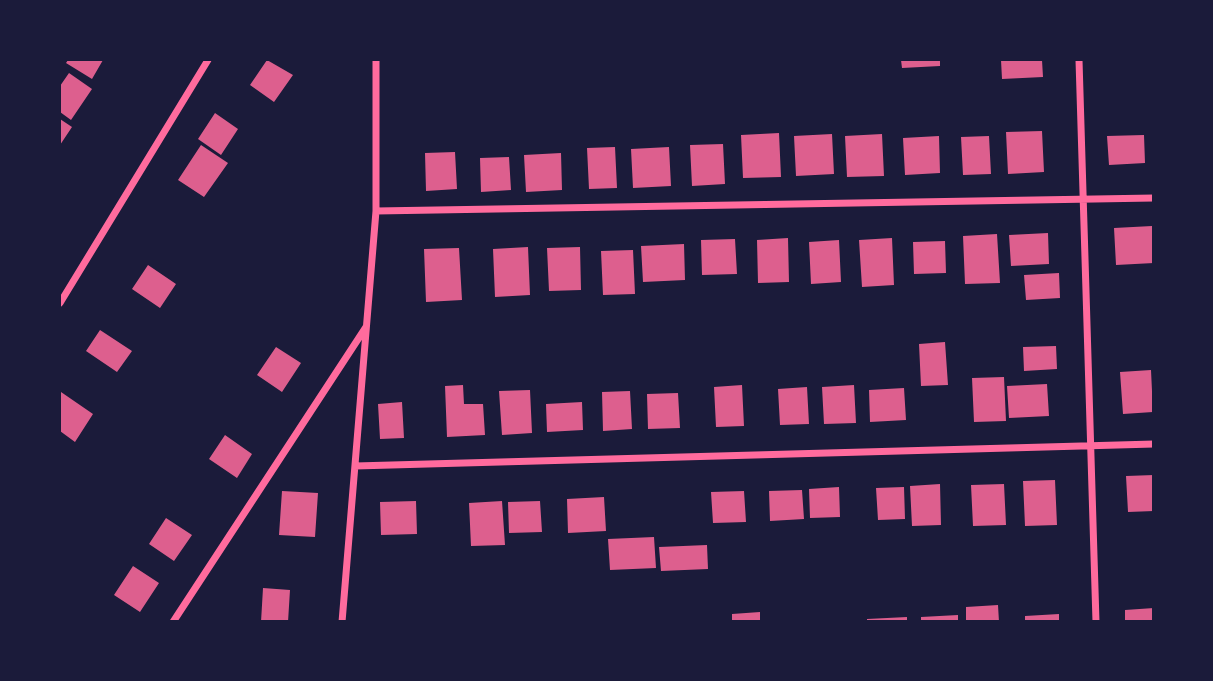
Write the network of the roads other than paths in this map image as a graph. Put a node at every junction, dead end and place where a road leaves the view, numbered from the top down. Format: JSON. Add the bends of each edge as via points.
{"nodes":[{"id":1,"x":208,"y":60,"type":"edge"},
{"id":2,"x":376,"y":60,"type":"edge"},
{"id":3,"x":1079,"y":60,"type":"edge"},
{"id":4,"x":1153,"y":198,"type":"edge"},
{"id":5,"x":1084,"y":201,"type":"junction"},
{"id":6,"x":376,"y":211,"type":"junction"},
{"id":7,"x":60,"y":303,"type":"edge"},
{"id":8,"x":367,"y":326,"type":"junction"},
{"id":9,"x":1153,"y":444,"type":"edge"},
{"id":10,"x":1091,"y":446,"type":"junction"},
{"id":11,"x":355,"y":466,"type":"junction"},
{"id":12,"x":173,"y":621,"type":"edge"},
{"id":13,"x":342,"y":621,"type":"edge"},
{"id":14,"x":1096,"y":621,"type":"edge"}],
"edges":[{"from":1,"to":7,"type":"street"},
{"from":2,"to":6,"type":"street"},
{"from":3,"to":5,"type":"street"},
{"from":4,"to":5,"type":"street"},
{"from":5,"to":6,"type":"street"},
{"from":5,"to":10,"type":"street"},
{"from":6,"to":8,"type":"street"},
{"from":8,"to":11,"type":"street"},
{"from":8,"to":12,"type":"street"},
{"from":9,"to":10,"type":"street"},
{"from":10,"to":11,"type":"street"},
{"from":10,"to":14,"type":"street"},
{"from":11,"to":13,"type":"street"}]}
